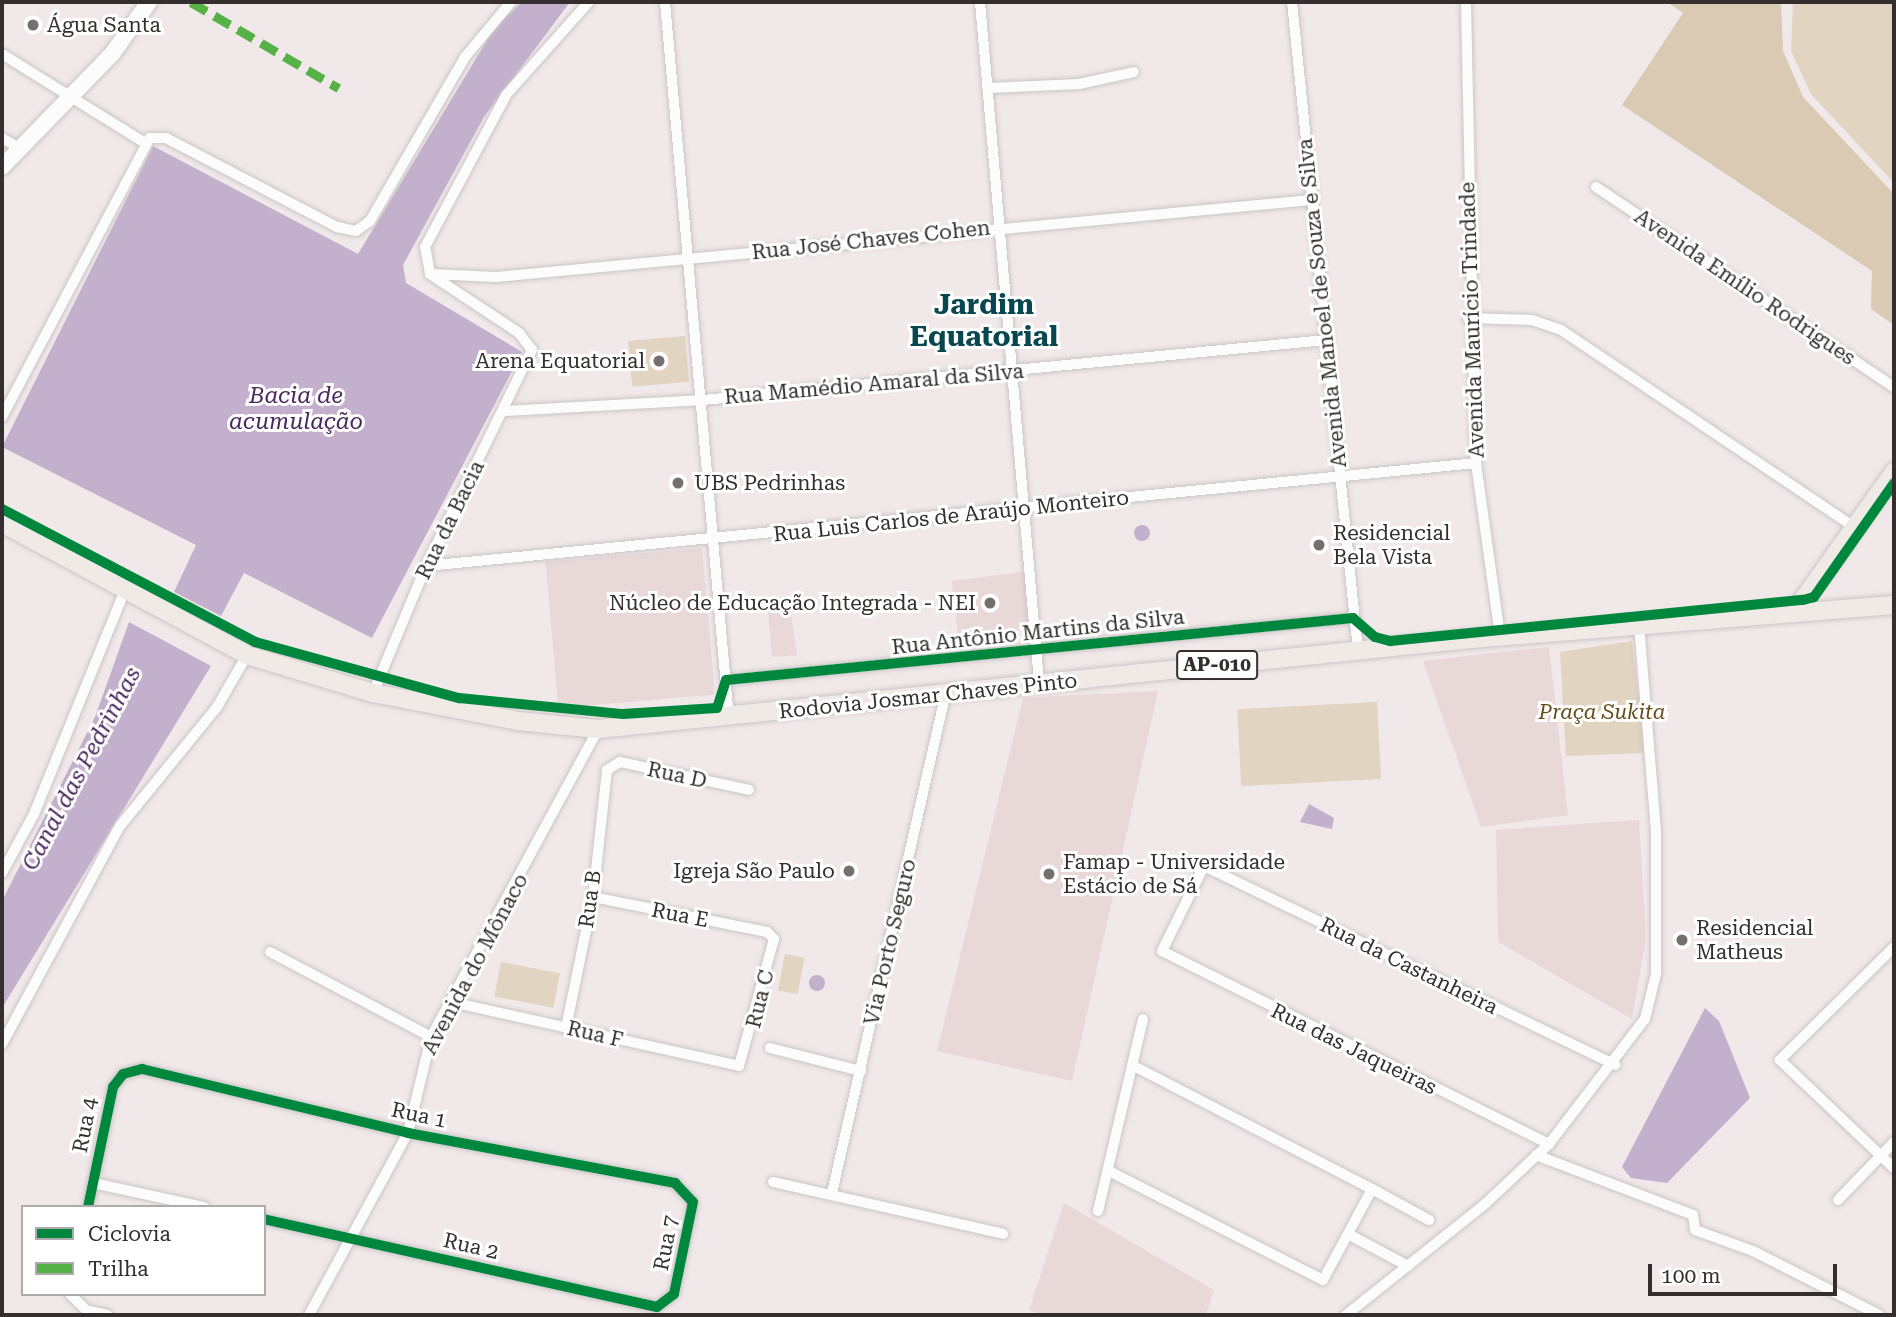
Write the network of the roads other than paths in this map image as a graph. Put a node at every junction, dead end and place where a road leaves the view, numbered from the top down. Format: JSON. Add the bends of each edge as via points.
{"nodes":[{"id":1,"x":149,"y":2,"type":"edge"},
{"id":2,"x":512,"y":2,"type":"edge"},
{"id":3,"x":589,"y":2,"type":"edge"},
{"id":4,"x":665,"y":2,"type":"edge"},
{"id":5,"x":980,"y":2,"type":"edge"},
{"id":6,"x":1292,"y":2,"type":"edge"},
{"id":7,"x":1466,"y":2,"type":"edge"},
{"id":8,"x":2,"y":54,"type":"edge"},
{"id":9,"x":1134,"y":72,"type":"dead end"},
{"id":10,"x":989,"y":88,"type":"junction"},
{"id":11,"x":73,"y":97,"type":"junction"},
{"id":12,"x":2,"y":138,"type":"edge"},
{"id":13,"x":145,"y":143,"type":"junction"},
{"id":14,"x":21,"y":149,"type":"junction"},
{"id":15,"x":2,"y":167,"type":"edge"},
{"id":16,"x":1596,"y":187,"type":"dead end"},
{"id":17,"x":1311,"y":200,"type":"junction"},
{"id":18,"x":1003,"y":226,"type":"junction"},
{"id":19,"x":688,"y":259,"type":"junction"},
{"id":20,"x":430,"y":274,"type":"junction"},
{"id":21,"x":1468,"y":318,"type":"junction"},
{"id":22,"x":1326,"y":340,"type":"junction"},
{"id":23,"x":1012,"y":371,"type":"junction"},
{"id":24,"x":1894,"y":387,"type":"edge"},
{"id":25,"x":703,"y":400,"type":"junction"},
{"id":26,"x":506,"y":411,"type":"junction"},
{"id":27,"x":2,"y":417,"type":"edge"},
{"id":28,"x":1476,"y":463,"type":"junction"},
{"id":29,"x":1894,"y":472,"type":"edge"},
{"id":30,"x":1339,"y":474,"type":"junction"},
{"id":31,"x":1025,"y":510,"type":"junction"},
{"id":32,"x":2,"y":523,"type":"edge"},
{"id":33,"x":1856,"y":527,"type":"junction"},
{"id":34,"x":716,"y":540,"type":"junction"},
{"id":35,"x":426,"y":566,"type":"junction"},
{"id":36,"x":125,"y":590,"type":"junction"},
{"id":37,"x":1894,"y":605,"type":"edge"},
{"id":38,"x":1795,"y":611,"type":"junction"},
{"id":39,"x":1353,"y":618,"type":"junction"},
{"id":40,"x":1639,"y":626,"type":"junction"},
{"id":41,"x":1500,"y":637,"type":"junction"},
{"id":42,"x":1357,"y":651,"type":"junction"},
{"id":43,"x":1037,"y":653,"type":"junction"},
{"id":44,"x":247,"y":655,"type":"junction"},
{"id":45,"x":726,"y":680,"type":"junction"},
{"id":46,"x":1039,"y":682,"type":"junction"},
{"id":47,"x":946,"y":692,"type":"junction"},
{"id":48,"x":373,"y":693,"type":"junction"},
{"id":49,"x":729,"y":719,"type":"junction"},
{"id":50,"x":598,"y":729,"type":"junction"},
{"id":51,"x":607,"y":769,"type":"joint"},
{"id":52,"x":749,"y":790,"type":"dead end"},
{"id":53,"x":2,"y":873,"type":"edge"},
{"id":54,"x":593,"y":897,"type":"junction"},
{"id":55,"x":767,"y":932,"type":"joint"},
{"id":56,"x":1894,"y":947,"type":"edge"},
{"id":57,"x":1162,"y":951,"type":"joint"},
{"id":58,"x":270,"y":952,"type":"dead end"},
{"id":59,"x":451,"y":1002,"type":"junction"},
{"id":60,"x":1143,"y":1019,"type":"dead end"},
{"id":61,"x":566,"y":1028,"type":"junction"},
{"id":62,"x":431,"y":1038,"type":"junction"},
{"id":63,"x":2,"y":1044,"type":"edge"},
{"id":64,"x":770,"y":1048,"type":"dead end"},
{"id":65,"x":1132,"y":1065,"type":"junction"},
{"id":66,"x":1615,"y":1065,"type":"junction"},
{"id":67,"x":739,"y":1066,"type":"joint"},
{"id":68,"x":142,"y":1069,"type":"joint"},
{"id":69,"x":860,"y":1071,"type":"junction"},
{"id":70,"x":408,"y":1133,"type":"junction"},
{"id":71,"x":1894,"y":1142,"type":"edge"},
{"id":72,"x":1549,"y":1143,"type":"junction"},
{"id":73,"x":1536,"y":1155,"type":"junction"},
{"id":74,"x":1881,"y":1156,"type":"junction"},
{"id":75,"x":1894,"y":1168,"type":"edge"},
{"id":76,"x":1109,"y":1171,"type":"junction"},
{"id":77,"x":772,"y":1182,"type":"dead end"},
{"id":78,"x":93,"y":1184,"type":"junction"},
{"id":79,"x":1371,"y":1189,"type":"junction"},
{"id":80,"x":688,"y":1190,"type":"joint"},
{"id":81,"x":832,"y":1193,"type":"junction"},
{"id":82,"x":1839,"y":1200,"type":"dead end"},
{"id":83,"x":88,"y":1205,"type":"edge"},
{"id":84,"x":194,"y":1205,"type":"edge"},
{"id":85,"x":1098,"y":1212,"type":"dead end"},
{"id":86,"x":266,"y":1219,"type":"edge"},
{"id":87,"x":1429,"y":1220,"type":"dead end"},
{"id":88,"x":1003,"y":1234,"type":"dead end"},
{"id":89,"x":1348,"y":1234,"type":"junction"},
{"id":90,"x":353,"y":1238,"type":"junction"},
{"id":91,"x":1408,"y":1266,"type":"junction"},
{"id":92,"x":72,"y":1296,"type":"edge"},
{"id":93,"x":669,"y":1303,"type":"joint"},
{"id":94,"x":107,"y":1315,"type":"edge"},
{"id":95,"x":309,"y":1315,"type":"edge"},
{"id":96,"x":1346,"y":1315,"type":"edge"},
{"id":97,"x":1878,"y":1315,"type":"edge"}],
"edges":[{"from":1,"to":11,"type":"main road"},
{"from":2,"to":13,"type":"street","via":[[450,81],[370,221],[347,231],[166,138]]},
{"from":3,"to":20,"type":"street","via":[[506,95],[428,238],[423,256]]},
{"from":4,"to":19,"type":"street"},
{"from":5,"to":10,"type":"street"},
{"from":6,"to":17,"type":"street","name":"Avenida Manoel de Souza e Silva"},
{"from":7,"to":21,"type":"street","name":"Avenida Maurício Trindade"},
{"from":8,"to":11,"type":"street"},
{"from":9,"to":10,"type":"street","via":[[1079,84]]},
{"from":10,"to":18,"type":"street"},
{"from":11,"to":13,"type":"street"},
{"from":11,"to":14,"type":"main road"},
{"from":12,"to":14,"type":"street"},
{"from":13,"to":27,"type":"street"},
{"from":14,"to":15,"type":"main road"},
{"from":16,"to":24,"type":"street","name":"Avenida Emílio Rodrigues"},
{"from":17,"to":18,"type":"street","name":"Rua José Chaves Cohen"},
{"from":17,"to":22,"type":"street","name":"Avenida Manoel de Souza e Silva"},
{"from":18,"to":19,"type":"street","name":"Rua José Chaves Cohen"},
{"from":18,"to":23,"type":"street"},
{"from":19,"to":20,"type":"street","name":"Rua José Chaves Cohen","via":[[496,277]]},
{"from":19,"to":25,"type":"street"},
{"from":20,"to":26,"type":"street","name":"Rua da Bacia","via":[[519,333],[532,350]]},
{"from":21,"to":28,"type":"street","name":"Avenida Maurício Trindade"},
{"from":21,"to":33,"type":"street","via":[[1532,320],[1561,330]]},
{"from":22,"to":23,"type":"street","name":"Rua Mamédio Amaral da Silva"},
{"from":22,"to":30,"type":"street","name":"Avenida Manoel de Souza e Silva"},
{"from":23,"to":25,"type":"street","name":"Rua Mamédio Amaral da Silva"},
{"from":23,"to":31,"type":"street"},
{"from":25,"to":26,"type":"street","name":"Rua Mamédio Amaral da Silva"},
{"from":25,"to":34,"type":"street"},
{"from":26,"to":35,"type":"street","name":"Rua da Bacia"},
{"from":28,"to":30,"type":"street","name":"Rua Luis Carlos de Araújo Monteiro"},
{"from":28,"to":41,"type":"street","name":"Avenida Maurício Trindade"},
{"from":29,"to":33,"type":"main road"},
{"from":30,"to":31,"type":"street","name":"Rua Luis Carlos de Araújo Monteiro"},
{"from":30,"to":39,"type":"street","name":"Avenida Manoel de Souza e Silva"},
{"from":31,"to":34,"type":"street","name":"Rua Luis Carlos de Araújo Monteiro"},
{"from":31,"to":43,"type":"street"},
{"from":32,"to":36,"type":"main road","name":"Rodovia Josmar Chaves Pinto","number":"AP-010"},
{"from":33,"to":38,"type":"main road"},
{"from":34,"to":35,"type":"street","name":"Rua Luis Carlos de Araújo Monteiro"},
{"from":34,"to":45,"type":"street"},
{"from":35,"to":48,"type":"street","name":"Rua da Bacia"},
{"from":36,"to":44,"type":"main road","name":"Rodovia Josmar Chaves Pinto","number":"AP-010"},
{"from":36,"to":53,"type":"street","via":[[34,814]]},
{"from":37,"to":38,"type":"main road","name":"Rodovia Josmar Chaves Pinto","number":"AP-010"},
{"from":38,"to":40,"type":"main road","name":"Rodovia Josmar Chaves Pinto","number":"AP-010"},
{"from":39,"to":42,"type":"street","name":"Avenida Manoel de Souza e Silva"},
{"from":39,"to":43,"type":"street","name":"Rua Antônio Martins da Silva"},
{"from":40,"to":41,"type":"main road","name":"Rodovia Josmar Chaves Pinto","number":"AP-010"},
{"from":40,"to":66,"type":"street","via":[[1656,831],[1656,974],[1645,1018]]},
{"from":41,"to":42,"type":"main road","name":"Rodovia Josmar Chaves Pinto","number":"AP-010"},
{"from":42,"to":46,"type":"main road","name":"Rodovia Josmar Chaves Pinto","number":"AP-010"},
{"from":43,"to":45,"type":"street","name":"Rua Antônio Martins da Silva"},
{"from":43,"to":46,"type":"street"},
{"from":44,"to":48,"type":"main road","name":"Rodovia Josmar Chaves Pinto","number":"AP-010"},
{"from":44,"to":63,"type":"street","via":[[217,707],[120,826]]},
{"from":45,"to":49,"type":"street"},
{"from":46,"to":47,"type":"main road","name":"Rodovia Josmar Chaves Pinto","number":"AP-010"},
{"from":47,"to":49,"type":"main road","name":"Rodovia Josmar Chaves Pinto","number":"AP-010"},
{"from":47,"to":69,"type":"street","name":"Via Porto Seguro"},
{"from":48,"to":50,"type":"main road","name":"Rodovia Josmar Chaves Pinto","number":"AP-010","via":[[517,721]]},
{"from":49,"to":50,"type":"main road","name":"Rodovia Josmar Chaves Pinto","number":"AP-010"},
{"from":50,"to":59,"type":"street","name":"Avenida do Mônaco"},
{"from":51,"to":52,"type":"street","name":"Rua D","via":[[620,762]]},
{"from":51,"to":54,"type":"street","name":"Rua B"},
{"from":54,"to":55,"type":"street","name":"Rua E"},
{"from":54,"to":61,"type":"street","name":"Rua B"},
{"from":55,"to":67,"type":"street","name":"Rua C","via":[[774,939]]},
{"from":56,"to":74,"type":"street","via":[[1780,1060]]},
{"from":57,"to":66,"type":"street","name":"Rua da Castanheira","via":[[1204,866]]},
{"from":57,"to":72,"type":"street","name":"Rua das Jaqueiras"},
{"from":58,"to":62,"type":"street"},
{"from":59,"to":61,"type":"street","name":"Rua F"},
{"from":59,"to":62,"type":"street","name":"Avenida do Mônaco"},
{"from":60,"to":65,"type":"street"},
{"from":61,"to":67,"type":"street","name":"Rua F"},
{"from":62,"to":70,"type":"street","name":"Avenida do Mônaco"},
{"from":64,"to":69,"type":"street"},
{"from":65,"to":76,"type":"street"},
{"from":65,"to":79,"type":"street"},
{"from":66,"to":72,"type":"street"},
{"from":68,"to":70,"type":"street","name":"Rua 1"},
{"from":68,"to":78,"type":"street","name":"Rua 4","via":[[123,1074],[113,1087]]},
{"from":69,"to":81,"type":"street","name":"Via Porto Seguro"},
{"from":70,"to":80,"type":"street","name":"Rua 1"},
{"from":70,"to":90,"type":"street","name":"Avenida do Mônaco"},
{"from":71,"to":74,"type":"street"},
{"from":72,"to":73,"type":"street"},
{"from":73,"to":91,"type":"street"},
{"from":73,"to":97,"type":"street","via":[[1693,1215],[1695,1230],[1753,1251]]},
{"from":74,"to":75,"type":"street"},
{"from":74,"to":82,"type":"street"},
{"from":76,"to":85,"type":"street"},
{"from":76,"to":89,"type":"street","via":[[1323,1280]]},
{"from":77,"to":81,"type":"street"},
{"from":78,"to":83,"type":"street","name":"Rua 4"},
{"from":78,"to":84,"type":"street"},
{"from":79,"to":87,"type":"street"},
{"from":79,"to":89,"type":"street"},
{"from":80,"to":93,"type":"street","name":"Rua 7","via":[[693,1202],[688,1234]]},
{"from":81,"to":88,"type":"street"},
{"from":86,"to":90,"type":"street","name":"Rua 2"},
{"from":89,"to":91,"type":"street"},
{"from":90,"to":93,"type":"street","name":"Rua 2","via":[[639,1305]]},
{"from":90,"to":95,"type":"street","name":"Avenida do Mônaco"},
{"from":91,"to":96,"type":"street"},
{"from":92,"to":94,"type":"street","via":[[86,1310]]}]}
